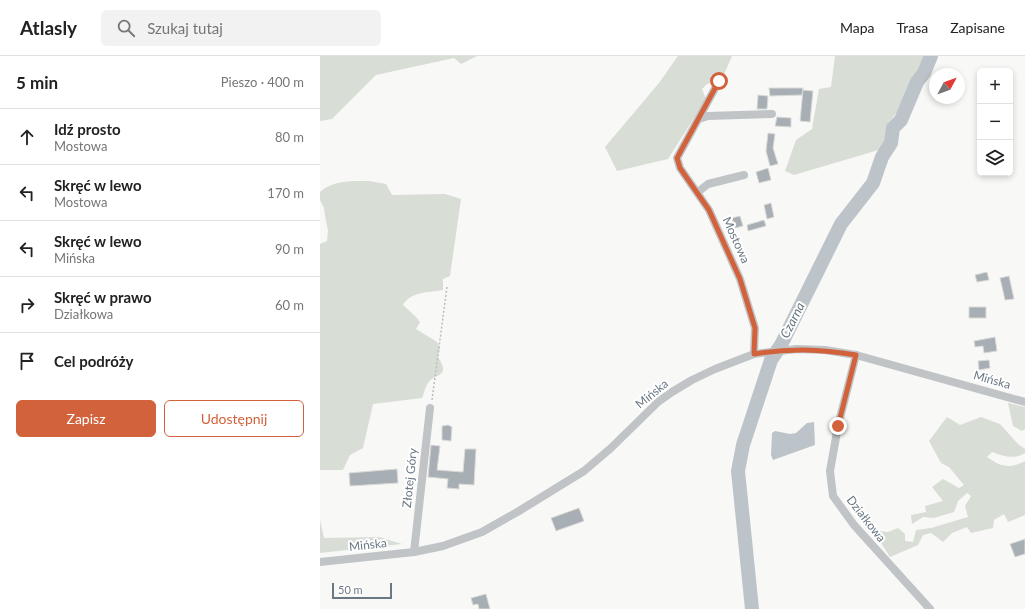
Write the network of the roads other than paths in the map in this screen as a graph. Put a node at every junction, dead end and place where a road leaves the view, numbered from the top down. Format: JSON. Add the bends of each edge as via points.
{"nodes":[{"id":1,"x":719,"y":81,"type":"dead end"},
{"id":2,"x":772,"y":114,"type":"dead end"},
{"id":3,"x":699,"y":119,"type":"junction"},
{"id":4,"x":744,"y":175,"type":"dead end"},
{"id":5,"x":698,"y":192,"type":"junction"},
{"id":6,"x":754,"y":354,"type":"junction"},
{"id":7,"x":856,"y":355,"type":"junction"},
{"id":8,"x":1025,"y":402,"type":"edge"},
{"id":9,"x":430,"y":408,"type":"road end"},
{"id":10,"x":414,"y":552,"type":"junction"},
{"id":11,"x":320,"y":562,"type":"edge"},
{"id":12,"x":930,"y":609,"type":"edge"}],
"edges":[{"from":1,"to":3,"type":"street","name":"Mostowa"},
{"from":2,"to":3,"type":"street","via":[[708,116]]},
{"from":3,"to":5,"type":"street","name":"Mostowa","via":[[677,158],[680,168]]},
{"from":4,"to":5,"type":"street","via":[[708,184]]},
{"from":5,"to":6,"type":"street","name":"Mostowa","via":[[709,210],[740,279],[755,328]]},
{"from":6,"to":7,"type":"street","name":"Mińska","via":[[797,349]]},
{"from":6,"to":10,"type":"street","name":"Mińska","via":[[715,368],[672,392],[584,471],[519,511],[482,532],[443,546]]},
{"from":7,"to":8,"type":"street","name":"Mińska"},
{"from":7,"to":12,"type":"street","name":"Działkowa","via":[[838,426],[830,471],[833,496],[854,525]]},
{"from":9,"to":10,"type":"street","name":"Złotej Góry"},
{"from":10,"to":11,"type":"street","name":"Mińska"}]}
